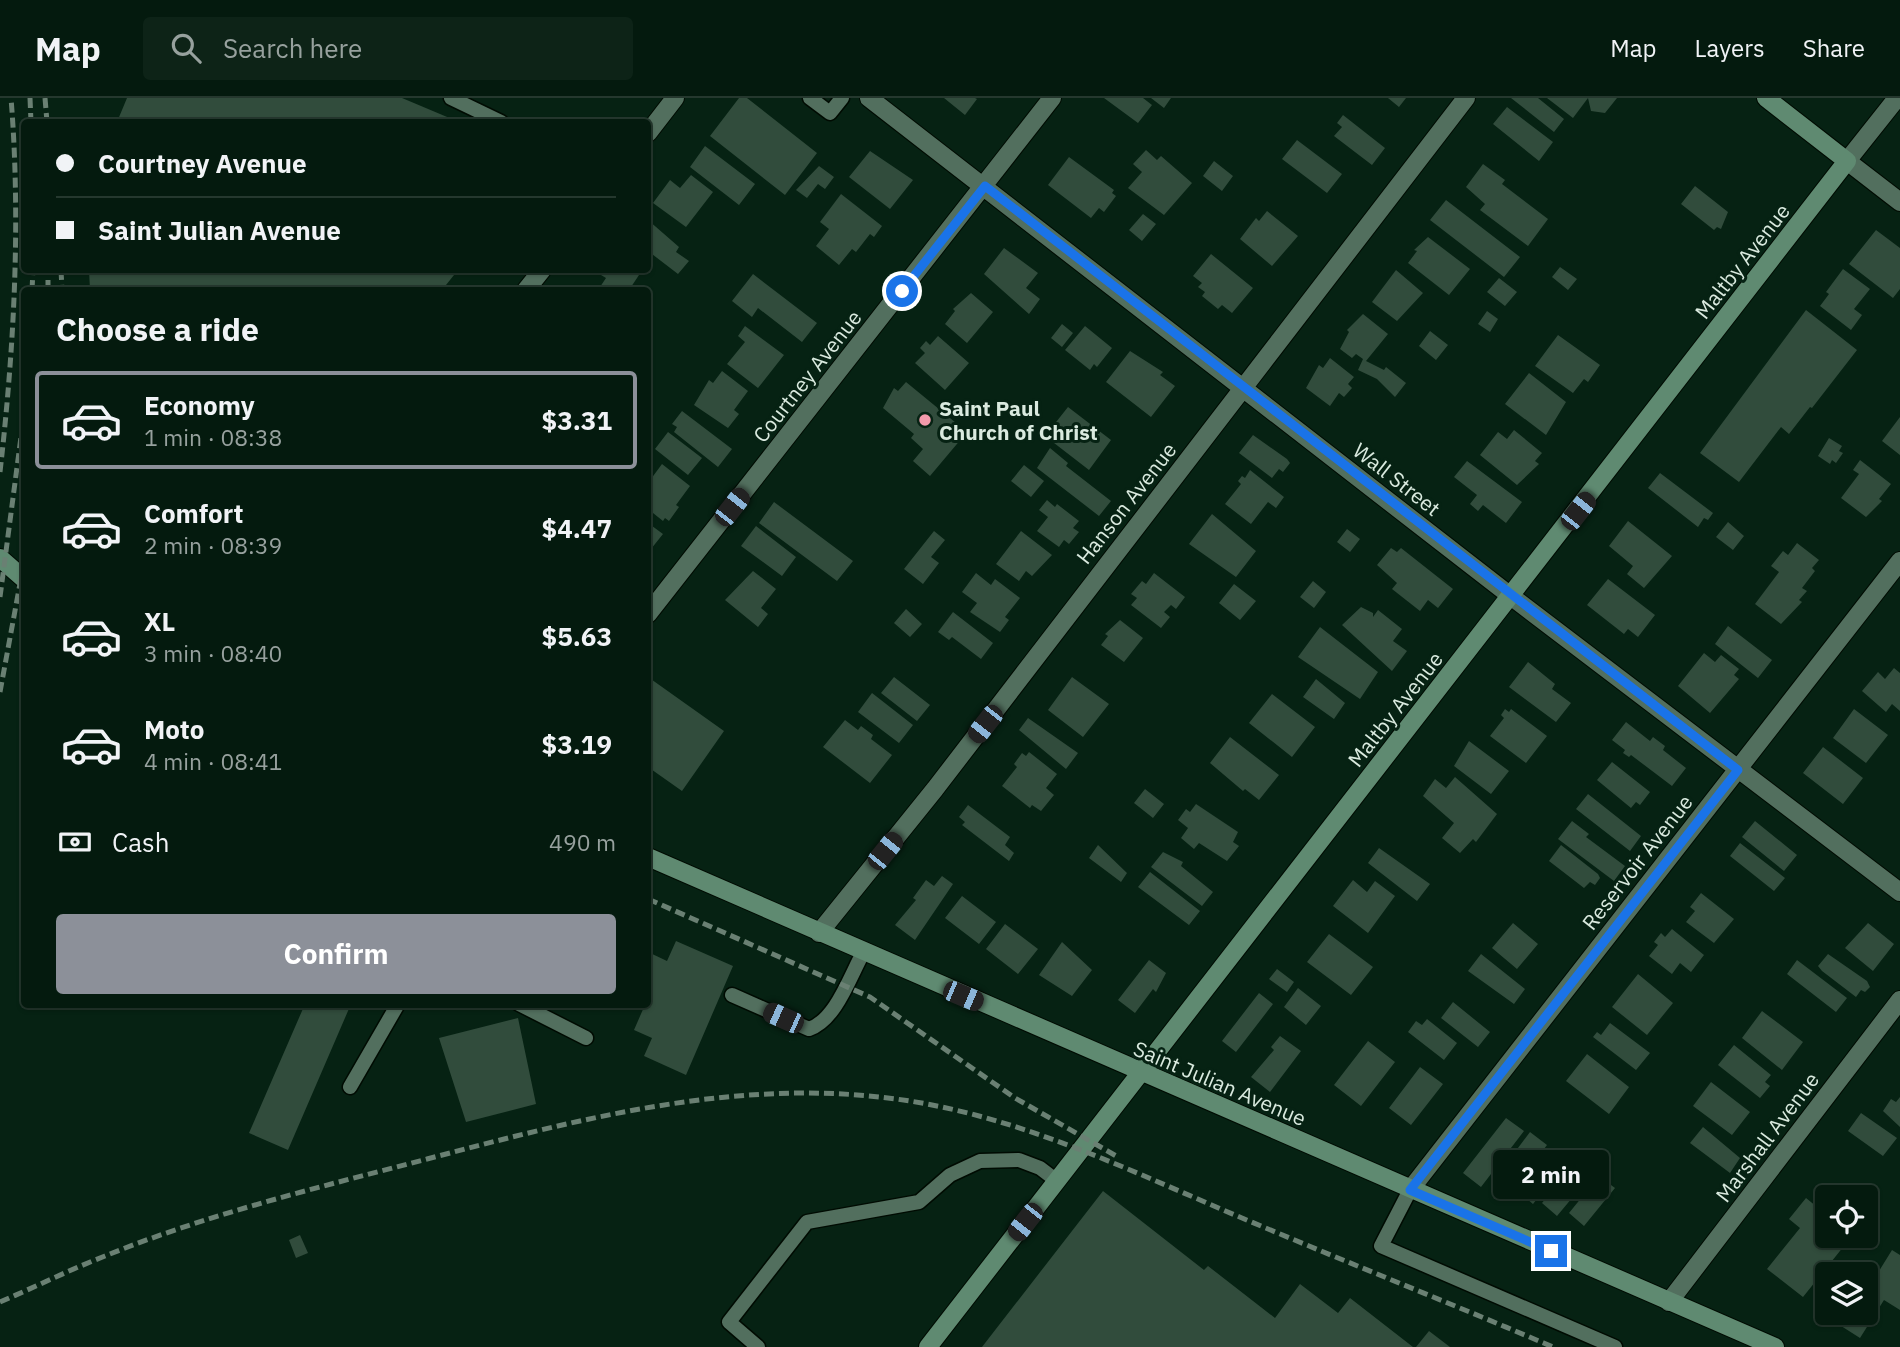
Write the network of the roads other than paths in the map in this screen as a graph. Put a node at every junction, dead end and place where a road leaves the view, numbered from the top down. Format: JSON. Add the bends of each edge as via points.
{"nodes":[{"id":1,"x":452,"y":98,"type":"edge"},
{"id":2,"x":675,"y":98,"type":"edge"},
{"id":3,"x":810,"y":98,"type":"edge"},
{"id":4,"x":842,"y":98,"type":"edge"},
{"id":5,"x":869,"y":98,"type":"edge"},
{"id":6,"x":1052,"y":98,"type":"edge"},
{"id":7,"x":1466,"y":98,"type":"edge"},
{"id":8,"x":1766,"y":98,"type":"edge"},
{"id":9,"x":1897,"y":98,"type":"edge"},
{"id":10,"x":495,"y":119,"type":"edge"},
{"id":11,"x":651,"y":129,"type":"edge"},
{"id":12,"x":1847,"y":161,"type":"junction"},
{"id":13,"x":985,"y":186,"type":"junction"},
{"id":14,"x":1900,"y":202,"type":"edge"},
{"id":15,"x":540,"y":273,"type":"edge"},
{"id":16,"x":528,"y":287,"type":"edge"},
{"id":17,"x":1244,"y":388,"type":"junction"},
{"id":18,"x":0,"y":558,"type":"edge"},
{"id":19,"x":1900,"y":561,"type":"edge"},
{"id":20,"x":21,"y":576,"type":"edge"},
{"id":21,"x":1512,"y":597,"type":"junction"},
{"id":22,"x":651,"y":610,"type":"edge"},
{"id":23,"x":1738,"y":770,"type":"junction"},
{"id":24,"x":651,"y":858,"type":"edge"},
{"id":25,"x":1900,"y":892,"type":"edge"},
{"id":26,"x":818,"y":933,"type":"junction"},
{"id":27,"x":863,"y":953,"type":"junction"},
{"id":28,"x":732,"y":995,"type":"dead end"},
{"id":29,"x":1900,"y":1000,"type":"edge"},
{"id":30,"x":396,"y":1008,"type":"edge"},
{"id":31,"x":527,"y":1008,"type":"edge"},
{"id":32,"x":586,"y":1038,"type":"dead end"},
{"id":33,"x":1139,"y":1072,"type":"junction"},
{"id":34,"x":350,"y":1087,"type":"dead end"},
{"id":35,"x":1058,"y":1181,"type":"junction"},
{"id":36,"x":1410,"y":1190,"type":"junction"},
{"id":37,"x":1669,"y":1302,"type":"junction"},
{"id":38,"x":758,"y":1347,"type":"edge"},
{"id":39,"x":928,"y":1347,"type":"edge"},
{"id":40,"x":1615,"y":1347,"type":"edge"},
{"id":41,"x":1775,"y":1347,"type":"edge"}],
"edges":[{"from":1,"to":10,"type":"lane"},
{"from":2,"to":11,"type":"street"},
{"from":3,"to":4,"type":"lane","via":[[830,113]]},
{"from":5,"to":13,"type":"street","name":"Wall Street"},
{"from":6,"to":13,"type":"street","name":"Courtney Avenue"},
{"from":7,"to":17,"type":"street","name":"Hanson Avenue"},
{"from":8,"to":12,"type":"street"},
{"from":9,"to":12,"type":"street","name":"Maltby Avenue"},
{"from":12,"to":14,"type":"street"},
{"from":12,"to":21,"type":"street","name":"Maltby Avenue"},
{"from":13,"to":17,"type":"street","name":"Wall Street"},
{"from":13,"to":22,"type":"street","name":"Courtney Avenue"},
{"from":15,"to":16,"type":"street"},
{"from":17,"to":21,"type":"street","name":"Wall Street"},
{"from":17,"to":26,"type":"street","name":"Hanson Avenue"},
{"from":18,"to":20,"type":"street"},
{"from":19,"to":23,"type":"street","name":"Reservoir Avenue"},
{"from":21,"to":23,"type":"street","name":"Wall Street"},
{"from":21,"to":33,"type":"street","name":"Maltby Avenue"},
{"from":23,"to":25,"type":"street","name":"Wall Street"},
{"from":23,"to":36,"type":"street","name":"Reservoir Avenue"},
{"from":24,"to":26,"type":"street","name":"Saint Julian Avenue"},
{"from":26,"to":27,"type":"street","name":"Saint Julian Avenue"},
{"from":27,"to":28,"type":"lane","via":[[834,1008],[808,1029]]},
{"from":27,"to":33,"type":"street","name":"Saint Julian Avenue"},
{"from":29,"to":37,"type":"street","name":"Marshall Avenue"},
{"from":30,"to":34,"type":"lane"},
{"from":31,"to":32,"type":"lane"},
{"from":33,"to":35,"type":"street","name":"Maltby Avenue"},
{"from":33,"to":36,"type":"street","name":"Saint Julian Avenue"},
{"from":35,"to":38,"type":"lane","via":[[1019,1160],[980,1161],[950,1175],[919,1202],[807,1222],[729,1322]]},
{"from":35,"to":39,"type":"street","name":"Maltby Avenue"},
{"from":36,"to":37,"type":"street","name":"Saint Julian Avenue"},
{"from":36,"to":40,"type":"lane","via":[[1381,1246]]},
{"from":37,"to":41,"type":"street","name":"Saint Julian Avenue"}]}
